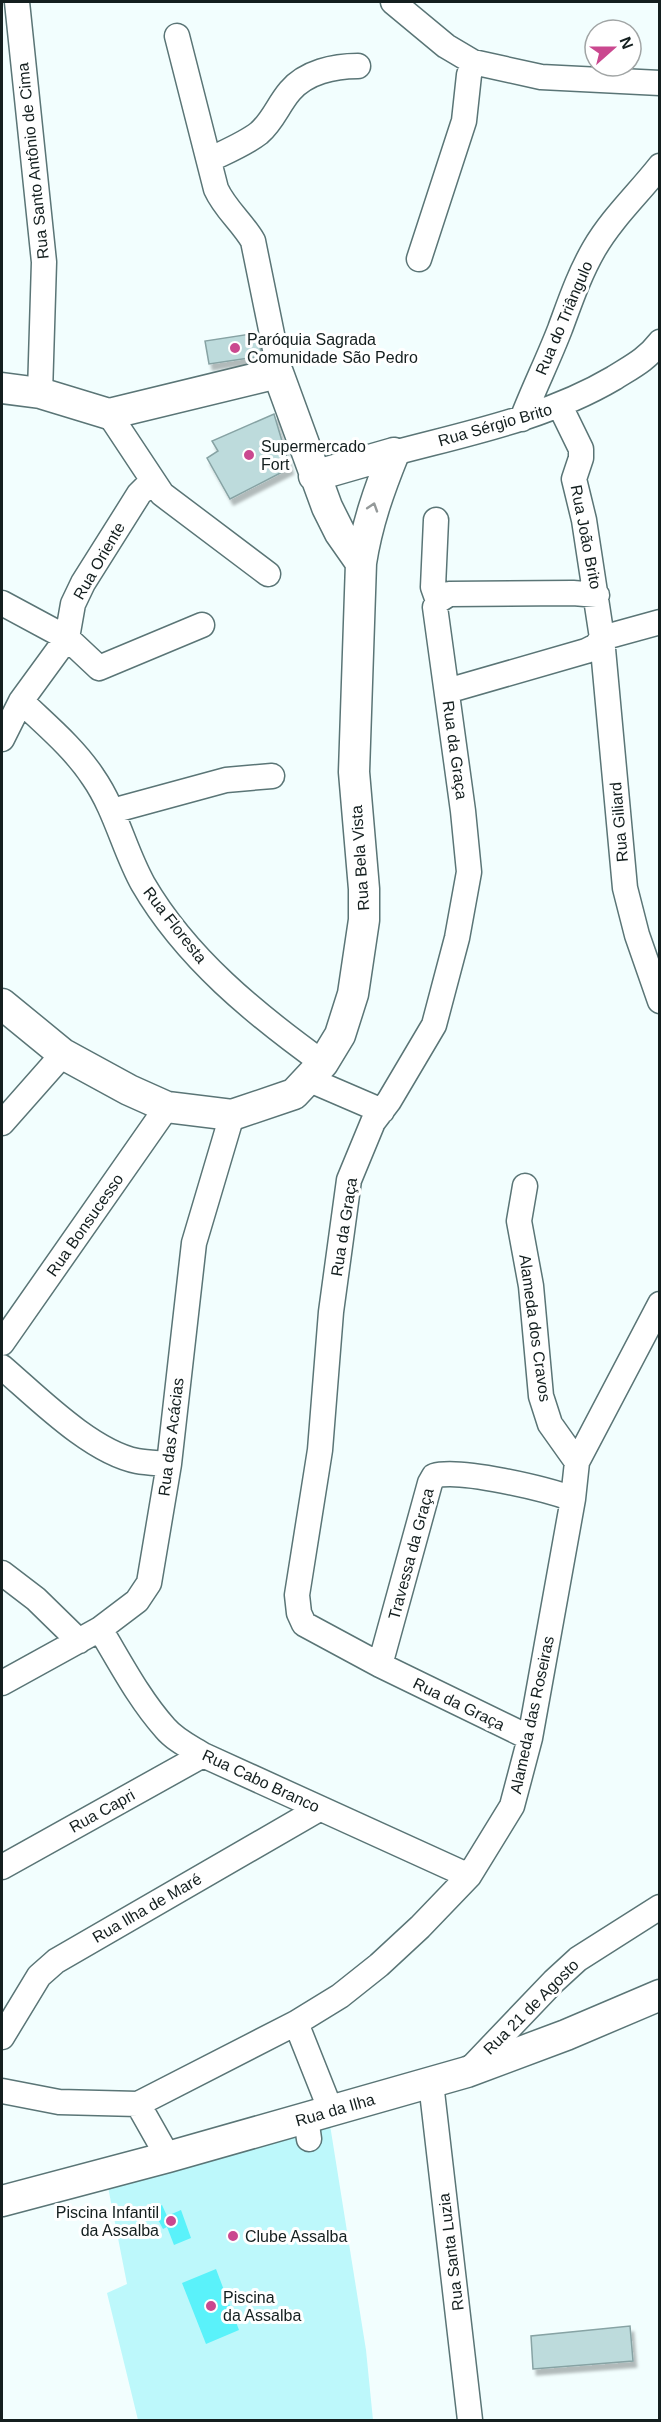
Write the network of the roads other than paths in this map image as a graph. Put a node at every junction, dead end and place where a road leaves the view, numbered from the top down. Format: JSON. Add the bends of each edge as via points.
{"nodes":[{"id":1,"x":18,"y":2,"type":"edge"},
{"id":2,"x":393,"y":2,"type":"edge"},
{"id":3,"x":177,"y":36,"type":"dead end"},
{"id":4,"x":473,"y":62,"type":"junction"},
{"id":5,"x":358,"y":66,"type":"dead end"},
{"id":6,"x":660,"y":83,"type":"edge"},
{"id":7,"x":209,"y":160,"type":"junction"},
{"id":8,"x":660,"y":166,"type":"edge"},
{"id":9,"x":419,"y":259,"type":"dead end"},
{"id":10,"x":656,"y":353,"type":"edge"},
{"id":11,"x":278,"y":373,"type":"junction"},
{"id":12,"x":2,"y":388,"type":"edge"},
{"id":13,"x":40,"y":393,"type":"junction"},
{"id":14,"x":560,"y":406,"type":"junction"},
{"id":15,"x":109,"y":414,"type":"junction"},
{"id":16,"x":522,"y":419,"type":"junction"},
{"id":17,"x":394,"y":453,"type":"junction"},
{"id":18,"x":315,"y":476,"type":"junction"},
{"id":19,"x":152,"y":481,"type":"junction"},
{"id":20,"x":436,"y":520,"type":"dead end"},
{"id":21,"x":361,"y":563,"type":"junction"},
{"id":22,"x":268,"y":574,"type":"dead end"},
{"id":23,"x":597,"y":595,"type":"junction"},
{"id":24,"x":443,"y":598,"type":"junction"},
{"id":25,"x":2,"y":603,"type":"edge"},
{"id":26,"x":660,"y":622,"type":"edge"},
{"id":27,"x":202,"y":625,"type":"dead end"},
{"id":28,"x":67,"y":638,"type":"junction"},
{"id":29,"x":602,"y":638,"type":"junction"},
{"id":30,"x":447,"y":691,"type":"junction"},
{"id":31,"x":21,"y":701,"type":"junction"},
{"id":32,"x":2,"y":739,"type":"edge"},
{"id":33,"x":272,"y":776,"type":"dead end"},
{"id":34,"x":112,"y":811,"type":"junction"},
{"id":35,"x":659,"y":992,"type":"edge"},
{"id":36,"x":2,"y":1004,"type":"edge"},
{"id":37,"x":63,"y":1054,"type":"junction"},
{"id":38,"x":317,"y":1071,"type":"junction"},
{"id":39,"x":167,"y":1107,"type":"junction"},
{"id":40,"x":382,"y":1111,"type":"junction"},
{"id":41,"x":232,"y":1115,"type":"junction"},
{"id":42,"x":2,"y":1124,"type":"edge"},
{"id":43,"x":525,"y":1186,"type":"dead end"},
{"id":44,"x":660,"y":1304,"type":"edge"},
{"id":45,"x":2,"y":1343,"type":"edge"},
{"id":46,"x":2,"y":1367,"type":"edge"},
{"id":47,"x":577,"y":1462,"type":"junction"},
{"id":48,"x":169,"y":1464,"type":"junction"},
{"id":49,"x":573,"y":1499,"type":"junction"},
{"id":50,"x":2,"y":1573,"type":"edge"},
{"id":51,"x":100,"y":1629,"type":"junction"},
{"id":52,"x":79,"y":1641,"type":"junction"},
{"id":53,"x":380,"y":1665,"type":"junction"},
{"id":54,"x":2,"y":1683,"type":"edge"},
{"id":55,"x":530,"y":1738,"type":"junction"},
{"id":56,"x":203,"y":1755,"type":"junction"},
{"id":57,"x":319,"y":1809,"type":"junction"},
{"id":58,"x":2,"y":1867,"type":"edge"},
{"id":59,"x":468,"y":1876,"type":"junction"},
{"id":60,"x":660,"y":1907,"type":"edge"},
{"id":61,"x":660,"y":1995,"type":"edge"},
{"id":62,"x":296,"y":2023,"type":"junction"},
{"id":63,"x":2,"y":2037,"type":"edge"},
{"id":64,"x":467,"y":2072,"type":"junction"},
{"id":65,"x":430,"y":2083,"type":"junction"},
{"id":66,"x":2,"y":2091,"type":"edge"},
{"id":67,"x":138,"y":2104,"type":"junction"},
{"id":68,"x":315,"y":2123,"type":"junction"},
{"id":69,"x":168,"y":2157,"type":"junction"},
{"id":70,"x":2,"y":2201,"type":"edge"},
{"id":71,"x":470,"y":2421,"type":"edge"}],
"edges":[{"from":1,"to":13,"type":"street","name":"Rua Santo Antônio de Cima","via":[[44,262]]},
{"from":2,"to":4,"type":"street","via":[[446,46]]},
{"from":3,"to":7,"type":"street"},
{"from":4,"to":6,"type":"street","via":[[541,77]]},
{"from":4,"to":9,"type":"street","via":[[464,121]]},
{"from":5,"to":7,"type":"street","via":[[342,66],[306,78],[290,91],[258,134]]},
{"from":7,"to":11,"type":"street","via":[[223,204],[253,241]]},
{"from":8,"to":16,"type":"street","name":"Rua do Triângulo","via":[[618,213],[595,248],[575,285]]},
{"from":10,"to":14,"type":"street","name":"Rua Sérgio Brito"},
{"from":11,"to":15,"type":"main road"},
{"from":11,"to":18,"type":"main road"},
{"from":12,"to":13,"type":"main road"},
{"from":13,"to":15,"type":"main road"},
{"from":14,"to":16,"type":"street","name":"Rua Sérgio Brito"},
{"from":14,"to":23,"type":"street","name":"Rua João Brito","via":[[581,449],[574,479]]},
{"from":15,"to":19,"type":"street"},
{"from":16,"to":17,"type":"street","name":"Rua Sérgio Brito"},
{"from":17,"to":18,"type":"main road","name":"Rua Sérgio Brito"},
{"from":21,"to":17,"type":"main road","name":"Rua Bela Vista","one_way":true,"via":[[373,504]]},
{"from":18,"to":21,"type":"main road","via":[[340,533]]},
{"from":19,"to":22,"type":"street","via":[[174,505]]},
{"from":19,"to":28,"type":"street","name":"Rua Oriente","via":[[83,583],[73,604]]},
{"from":20,"to":24,"type":"street","name":"Rua da Graça","via":[[433,587]]},
{"from":21,"to":38,"type":"main road","name":"Rua Bela Vista","via":[[354,772],[364,920],[353,994],[340,1035]]},
{"from":23,"to":24,"type":"street"},
{"from":23,"to":29,"type":"street","name":"Rua João Brito"},
{"from":24,"to":30,"type":"street","name":"Rua da Graça","via":[[435,607]]},
{"from":25,"to":28,"type":"street"},
{"from":26,"to":29,"type":"street"},
{"from":27,"to":28,"type":"street","via":[[99,668]]},
{"from":28,"to":31,"type":"street","name":"Rua Oriente"},
{"from":29,"to":30,"type":"street","via":[[586,651]]},
{"from":29,"to":35,"type":"street","name":"Rua Giliard","via":[[625,888],[637,935]]},
{"from":30,"to":40,"type":"street","name":"Rua da Graça","via":[[469,872],[457,938],[434,1025]]},
{"from":31,"to":32,"type":"street","name":"Rua Oriente"},
{"from":31,"to":34,"type":"street","name":"Rua Floresta","via":[[94,777]]},
{"from":33,"to":34,"type":"street","via":[[226,780]]},
{"from":34,"to":38,"type":"street","name":"Rua Floresta","via":[[144,884],[166,918],[225,984],[282,1033]]},
{"from":36,"to":37,"type":"main road","name":"Rua Bela Vista"},
{"from":37,"to":39,"type":"main road","name":"Rua Bela Vista"},
{"from":37,"to":42,"type":"street"},
{"from":38,"to":40,"type":"street","name":"Rua Floresta"},
{"from":38,"to":41,"type":"main road","name":"Rua Bela Vista","via":[[294,1094]]},
{"from":39,"to":41,"type":"main road","name":"Rua Bela Vista"},
{"from":39,"to":45,"type":"street","name":"Rua Bonsucesso"},
{"from":40,"to":53,"type":"street","name":"Rua da Graça","via":[[373,1122],[349,1180],[331,1312],[320,1450],[297,1595],[304,1624]]},
{"from":41,"to":48,"type":"street","name":"Rua das Acácias","via":[[194,1243]]},
{"from":43,"to":47,"type":"street","name":"Alameda dos Cravos","via":[[519,1221],[531,1286],[541,1396],[550,1424]]},
{"from":44,"to":47,"type":"street","name":"Alameda das Roseiras"},
{"from":46,"to":48,"type":"street","via":[[90,1440],[136,1461]]},
{"from":47,"to":49,"type":"street","name":"Alameda das Roseiras"},
{"from":48,"to":51,"type":"street","name":"Rua das Acácias","via":[[149,1583],[137,1601]]},
{"from":49,"to":53,"type":"street","name":"Travessa da Graça","via":[[548,1490],[451,1473],[434,1476]]},
{"from":49,"to":55,"type":"street","name":"Alameda das Roseiras"},
{"from":50,"to":52,"type":"street","via":[[36,1599]]},
{"from":51,"to":52,"type":"street","name":"Rua das Acácias"},
{"from":51,"to":56,"type":"street","name":"Rua Cabo Branco","via":[[165,1728]]},
{"from":52,"to":54,"type":"street","name":"Rua das Acácias"},
{"from":53,"to":55,"type":"street","name":"Rua da Graça"},
{"from":55,"to":59,"type":"street","name":"Alameda das Roseiras","via":[[512,1806]]},
{"from":56,"to":57,"type":"street","name":"Rua Cabo Branco"},
{"from":56,"to":58,"type":"street","name":"Rua Capri"},
{"from":57,"to":59,"type":"street","name":"Rua Cabo Branco"},
{"from":57,"to":63,"type":"street","name":"Rua Ilha de Maré","via":[[56,1961],[39,1976]]},
{"from":59,"to":62,"type":"street","name":"Alameda das Roseiras","via":[[379,1965],[340,1996]]},
{"from":60,"to":64,"type":"street","name":"Rua 21 de Agosto","via":[[578,1959]]},
{"from":61,"to":64,"type":"main road","name":"Rua da Ilha"},
{"from":62,"to":67,"type":"street","name":"Alameda das Roseiras"},
{"from":62,"to":68,"type":"street"},
{"from":64,"to":65,"type":"main road","name":"Rua da Ilha"},
{"from":65,"to":68,"type":"main road","name":"Rua da Ilha"},
{"from":65,"to":71,"type":"street","name":"Rua Santa Luzia"},
{"from":66,"to":67,"type":"street","via":[[59,2102]]},
{"from":67,"to":69,"type":"street"},
{"from":68,"to":69,"type":"main road","name":"Rua da Ilha"},
{"from":69,"to":70,"type":"main road","name":"Rua da Ilha","via":[[95,2185]]}]}
